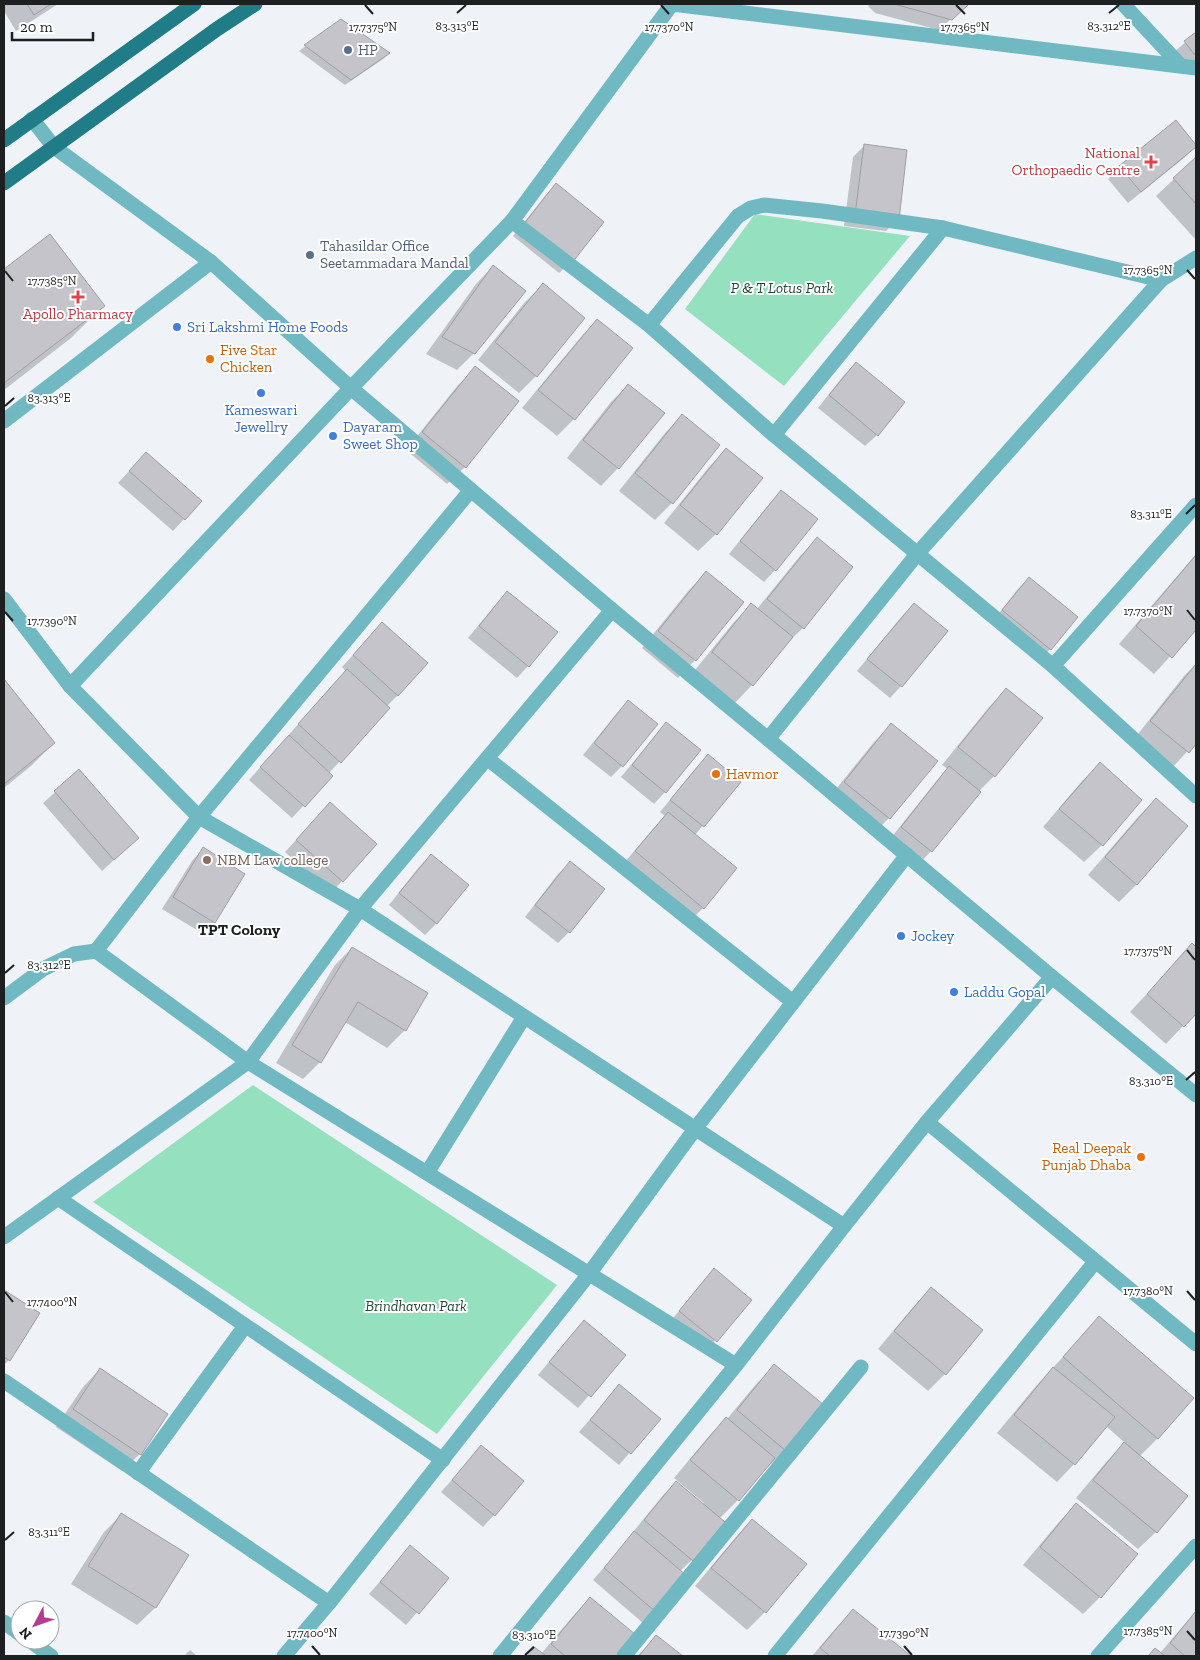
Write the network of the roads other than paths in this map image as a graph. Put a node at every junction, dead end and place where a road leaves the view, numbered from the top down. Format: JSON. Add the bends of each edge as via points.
{"nodes":[{"id":1,"x":193,"y":4,"type":"edge"},
{"id":2,"x":255,"y":4,"type":"edge"},
{"id":3,"x":1123,"y":4,"type":"edge"},
{"id":4,"x":1180,"y":65,"type":"junction"},
{"id":5,"x":1196,"y":68,"type":"edge"},
{"id":6,"x":32,"y":119,"type":"junction"},
{"id":7,"x":4,"y":140,"type":"edge"},
{"id":8,"x":54,"y":147,"type":"junction"},
{"id":9,"x":4,"y":183,"type":"edge"},
{"id":10,"x":512,"y":221,"type":"junction"},
{"id":11,"x":943,"y":228,"type":"junction"},
{"id":12,"x":1196,"y":258,"type":"edge"},
{"id":13,"x":211,"y":262,"type":"junction"},
{"id":14,"x":1161,"y":280,"type":"junction"},
{"id":15,"x":648,"y":325,"type":"junction"},
{"id":16,"x":351,"y":388,"type":"junction"},
{"id":17,"x":4,"y":421,"type":"edge"},
{"id":18,"x":774,"y":435,"type":"junction"},
{"id":19,"x":471,"y":490,"type":"junction"},
{"id":20,"x":1196,"y":505,"type":"edge"},
{"id":21,"x":918,"y":552,"type":"junction"},
{"id":22,"x":4,"y":599,"type":"edge"},
{"id":23,"x":612,"y":610,"type":"junction"},
{"id":24,"x":1053,"y":666,"type":"junction"},
{"id":25,"x":70,"y":686,"type":"junction"},
{"id":26,"x":768,"y":739,"type":"junction"},
{"id":27,"x":488,"y":759,"type":"junction"},
{"id":28,"x":1196,"y":795,"type":"edge"},
{"id":29,"x":199,"y":817,"type":"junction"},
{"id":30,"x":907,"y":855,"type":"junction"},
{"id":31,"x":360,"y":909,"type":"junction"},
{"id":32,"x":96,"y":950,"type":"junction"},
{"id":33,"x":1052,"y":977,"type":"junction"},
{"id":34,"x":4,"y":998,"type":"edge"},
{"id":35,"x":793,"y":1002,"type":"junction"},
{"id":36,"x":524,"y":1017,"type":"junction"},
{"id":37,"x":248,"y":1062,"type":"junction"},
{"id":38,"x":1196,"y":1095,"type":"edge"},
{"id":39,"x":927,"y":1122,"type":"junction"},
{"id":40,"x":695,"y":1129,"type":"junction"},
{"id":41,"x":428,"y":1173,"type":"junction"},
{"id":42,"x":58,"y":1198,"type":"junction"},
{"id":43,"x":844,"y":1226,"type":"junction"},
{"id":44,"x":4,"y":1237,"type":"edge"},
{"id":45,"x":1095,"y":1262,"type":"junction"},
{"id":46,"x":589,"y":1274,"type":"junction"},
{"id":47,"x":245,"y":1326,"type":"junction"},
{"id":48,"x":1196,"y":1344,"type":"edge"},
{"id":49,"x":736,"y":1365,"type":"junction"},
{"id":50,"x":861,"y":1367,"type":"dead end"},
{"id":51,"x":4,"y":1381,"type":"edge"},
{"id":52,"x":442,"y":1460,"type":"junction"},
{"id":53,"x":138,"y":1473,"type":"junction"},
{"id":54,"x":1196,"y":1546,"type":"edge"},
{"id":55,"x":329,"y":1603,"type":"junction"},
{"id":56,"x":284,"y":1656,"type":"edge"},
{"id":57,"x":500,"y":1656,"type":"edge"},
{"id":58,"x":624,"y":1656,"type":"edge"},
{"id":59,"x":775,"y":1656,"type":"edge"},
{"id":60,"x":1098,"y":1656,"type":"edge"}],
"edges":[{"from":1,"to":6,"type":"main road"},
{"from":2,"to":8,"type":"main road"},
{"from":3,"to":4,"type":"street"},
{"from":4,"to":5,"type":"street"},
{"from":4,"to":10,"type":"street","via":[[672,4]]},
{"from":6,"to":7,"type":"main road"},
{"from":6,"to":8,"type":"street"},
{"from":8,"to":9,"type":"main road"},
{"from":8,"to":13,"type":"street"},
{"from":10,"to":15,"type":"street"},
{"from":10,"to":16,"type":"street"},
{"from":11,"to":14,"type":"street"},
{"from":11,"to":15,"type":"street","via":[[822,211],[764,205],[751,208],[738,216]]},
{"from":11,"to":18,"type":"street"},
{"from":12,"to":14,"type":"street"},
{"from":13,"to":16,"type":"street"},
{"from":13,"to":17,"type":"street"},
{"from":14,"to":21,"type":"street"},
{"from":15,"to":18,"type":"street"},
{"from":16,"to":19,"type":"street"},
{"from":16,"to":25,"type":"street"},
{"from":18,"to":21,"type":"street"},
{"from":19,"to":23,"type":"street"},
{"from":19,"to":29,"type":"street"},
{"from":20,"to":24,"type":"street"},
{"from":21,"to":24,"type":"street"},
{"from":21,"to":26,"type":"street"},
{"from":22,"to":25,"type":"street"},
{"from":23,"to":26,"type":"street"},
{"from":23,"to":27,"type":"street"},
{"from":24,"to":28,"type":"street"},
{"from":25,"to":29,"type":"street"},
{"from":26,"to":30,"type":"street"},
{"from":27,"to":31,"type":"street"},
{"from":27,"to":35,"type":"street"},
{"from":29,"to":31,"type":"street"},
{"from":29,"to":32,"type":"street"},
{"from":30,"to":33,"type":"street"},
{"from":30,"to":35,"type":"street"},
{"from":31,"to":36,"type":"street"},
{"from":31,"to":37,"type":"street"},
{"from":32,"to":34,"type":"street","via":[[74,954],[42,969]]},
{"from":32,"to":37,"type":"street"},
{"from":33,"to":38,"type":"street"},
{"from":33,"to":39,"type":"street"},
{"from":35,"to":40,"type":"street"},
{"from":36,"to":40,"type":"street"},
{"from":36,"to":41,"type":"street"},
{"from":37,"to":41,"type":"street"},
{"from":37,"to":42,"type":"street"},
{"from":39,"to":43,"type":"street"},
{"from":39,"to":45,"type":"street"},
{"from":40,"to":43,"type":"street"},
{"from":40,"to":46,"type":"street"},
{"from":41,"to":46,"type":"street"},
{"from":42,"to":44,"type":"street"},
{"from":42,"to":47,"type":"street"},
{"from":43,"to":49,"type":"street"},
{"from":45,"to":48,"type":"street"},
{"from":45,"to":59,"type":"street"},
{"from":46,"to":49,"type":"street"},
{"from":46,"to":52,"type":"street"},
{"from":47,"to":52,"type":"street"},
{"from":47,"to":53,"type":"street"},
{"from":49,"to":57,"type":"street"},
{"from":50,"to":58,"type":"street"},
{"from":51,"to":53,"type":"street"},
{"from":52,"to":55,"type":"street"},
{"from":53,"to":55,"type":"street"},
{"from":54,"to":60,"type":"street"},
{"from":55,"to":56,"type":"street"}]}
